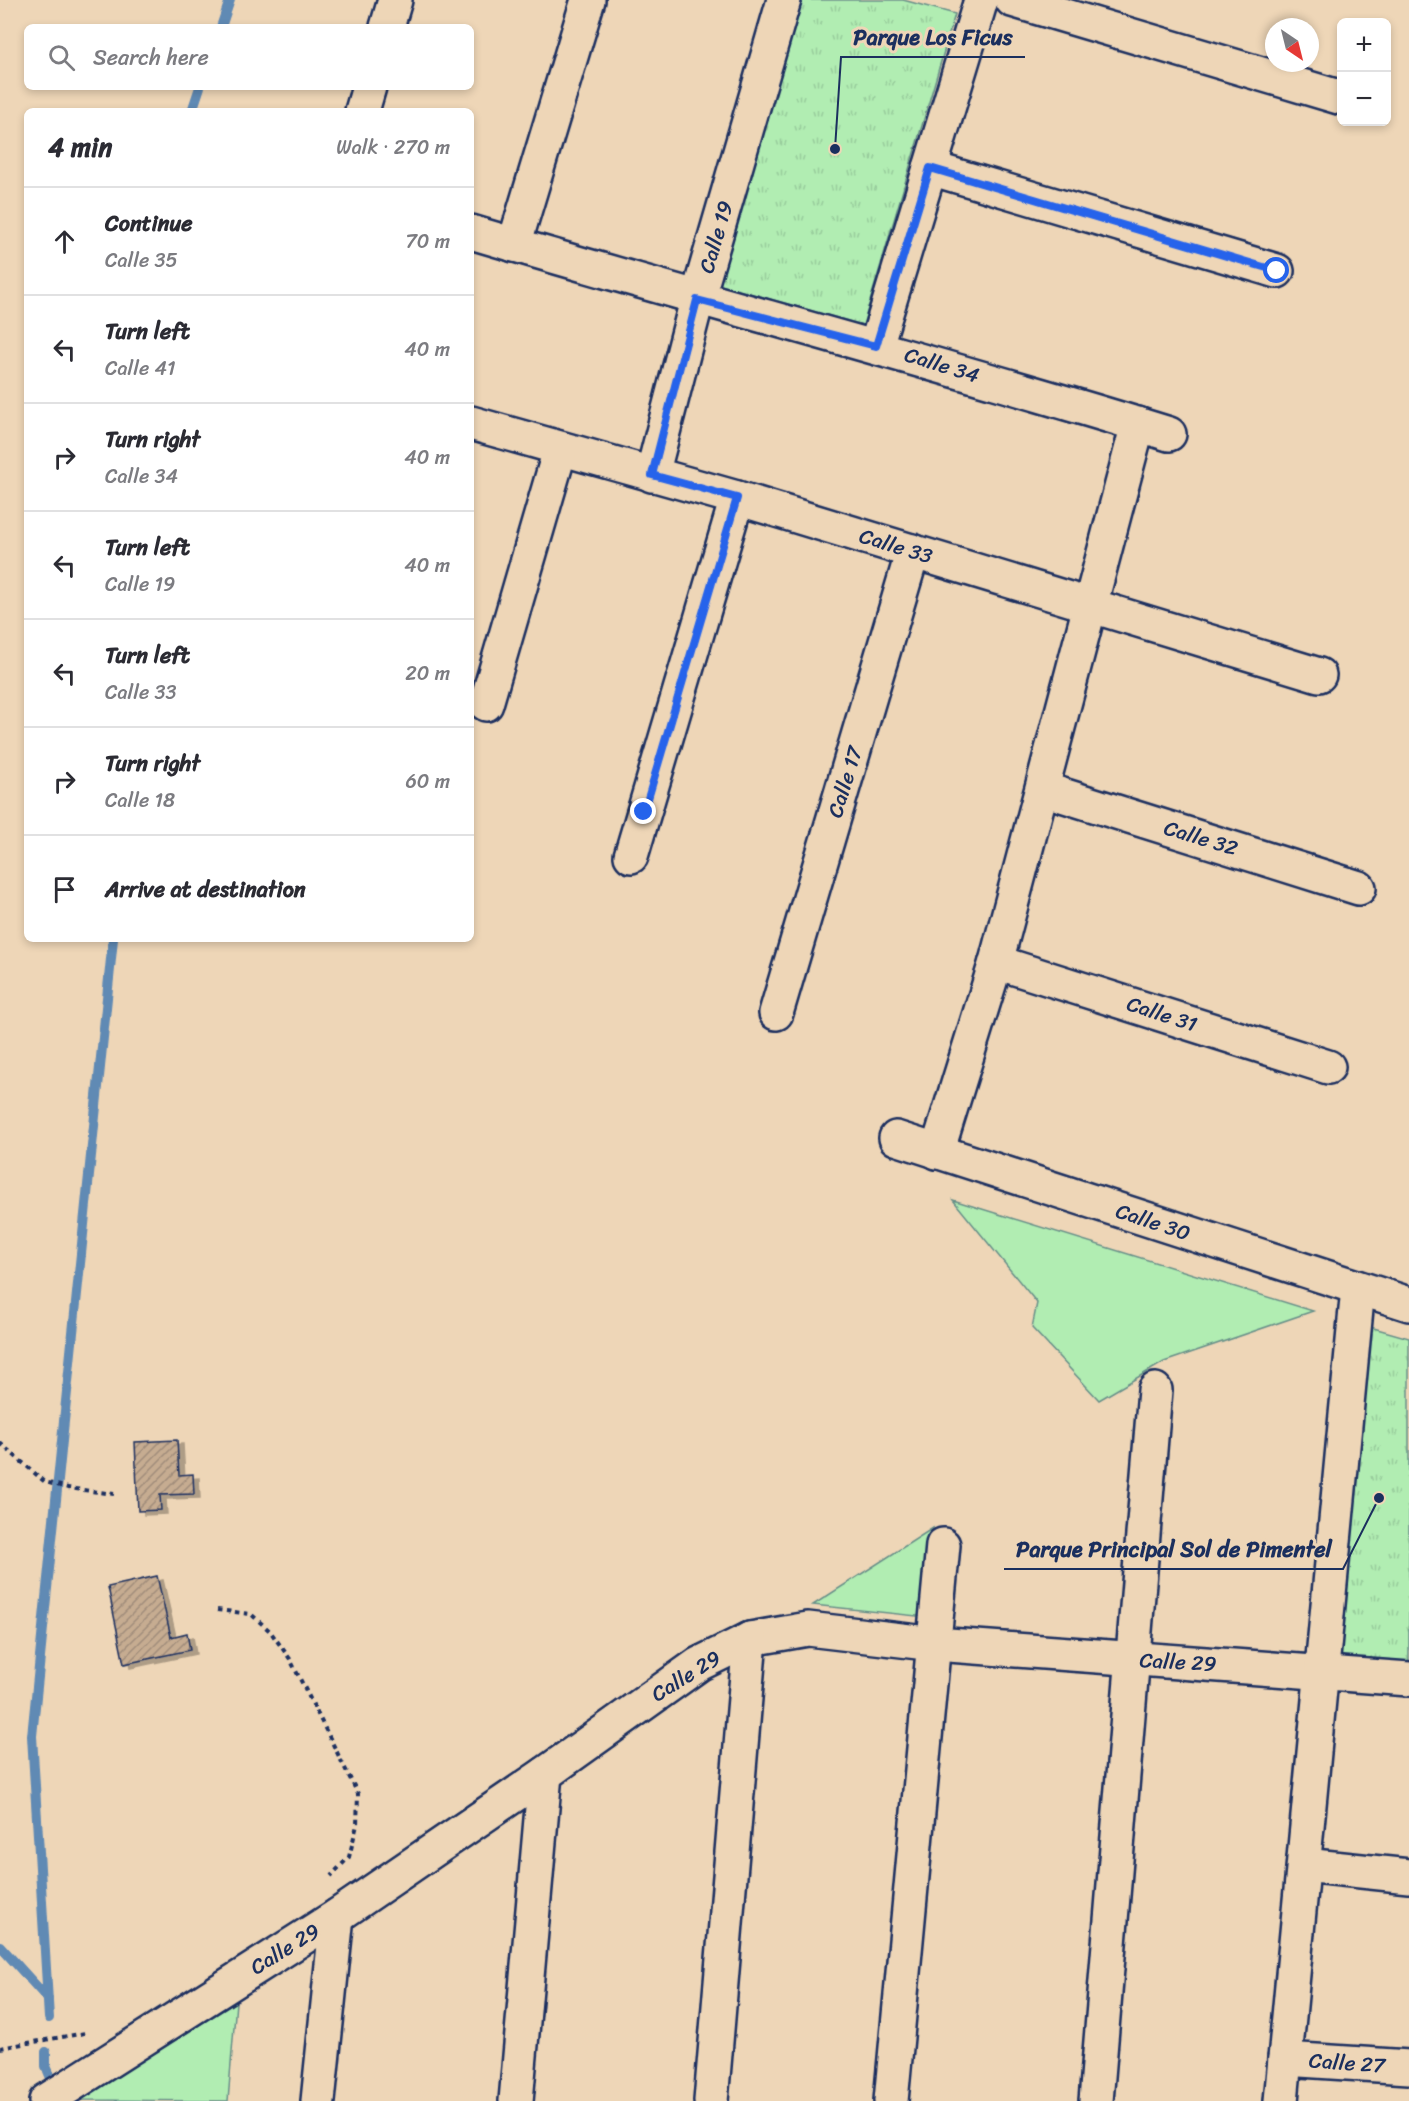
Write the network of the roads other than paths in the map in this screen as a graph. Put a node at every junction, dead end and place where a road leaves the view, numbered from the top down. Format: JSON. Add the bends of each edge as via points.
{"nodes":[{"id":1,"x":395,"y":0,"type":"edge"},
{"id":2,"x":588,"y":0,"type":"edge"},
{"id":3,"x":784,"y":0,"type":"edge"},
{"id":4,"x":981,"y":0,"type":"edge"},
{"id":5,"x":1012,"y":0,"type":"edge"},
{"id":6,"x":388,"y":24,"type":"edge"},
{"id":7,"x":1337,"y":89,"type":"edge"},
{"id":8,"x":368,"y":90,"type":"edge"},
{"id":9,"x":363,"y":108,"type":"edge"},
{"id":10,"x":930,"y":168,"type":"junction"},
{"id":11,"x":474,"y":233,"type":"edge"},
{"id":12,"x":514,"y":245,"type":"junction"},
{"id":13,"x":1277,"y":271,"type":"dead end"},
{"id":14,"x":697,"y":300,"type":"junction"},
{"id":15,"x":876,"y":346,"type":"junction"},
{"id":16,"x":474,"y":424,"type":"edge"},
{"id":17,"x":1138,"y":424,"type":"junction"},
{"id":18,"x":1169,"y":434,"type":"dead end"},
{"id":19,"x":560,"y":450,"type":"junction"},
{"id":20,"x":652,"y":475,"type":"junction"},
{"id":21,"x":737,"y":498,"type":"junction"},
{"id":22,"x":913,"y":551,"type":"junction"},
{"id":23,"x":1088,"y":606,"type":"junction"},
{"id":24,"x":1319,"y":675,"type":"dead end"},
{"id":25,"x":486,"y":704,"type":"dead end"},
{"id":26,"x":1043,"y":789,"type":"junction"},
{"id":27,"x":631,"y":856,"type":"dead end"},
{"id":28,"x":1359,"y":888,"type":"dead end"},
{"id":29,"x":996,"y":962,"type":"junction"},
{"id":30,"x":776,"y":1014,"type":"dead end"},
{"id":31,"x":1328,"y":1067,"type":"dead end"},
{"id":32,"x":896,"y":1138,"type":"dead end"},
{"id":33,"x":938,"y":1152,"type":"junction"},
{"id":34,"x":1358,"y":1288,"type":"junction"},
{"id":35,"x":1409,"y":1305,"type":"edge"},
{"id":36,"x":1155,"y":1390,"type":"dead end"},
{"id":37,"x":943,"y":1545,"type":"dead end"},
{"id":38,"x":750,"y":1639,"type":"junction"},
{"id":39,"x":935,"y":1644,"type":"junction"},
{"id":40,"x":1134,"y":1660,"type":"junction"},
{"id":41,"x":1322,"y":1671,"type":"junction"},
{"id":42,"x":1409,"y":1679,"type":"edge"},
{"id":43,"x":545,"y":1774,"type":"junction"},
{"id":44,"x":1304,"y":1865,"type":"junction"},
{"id":45,"x":1409,"y":1876,"type":"edge"},
{"id":46,"x":337,"y":1916,"type":"junction"},
{"id":47,"x":1285,"y":2059,"type":"junction"},
{"id":48,"x":1409,"y":2067,"type":"edge"},
{"id":49,"x":46,"y":2101,"type":"edge"},
{"id":50,"x":318,"y":2101,"type":"edge"},
{"id":51,"x":516,"y":2101,"type":"edge"},
{"id":52,"x":711,"y":2101,"type":"edge"},
{"id":53,"x":891,"y":2101,"type":"edge"},
{"id":54,"x":1096,"y":2101,"type":"edge"},
{"id":55,"x":1281,"y":2101,"type":"edge"}],
"edges":[{"from":1,"to":6,"type":"street"},
{"from":2,"to":12,"type":"street"},
{"from":3,"to":14,"type":"street","name":"Calle 19"},
{"from":4,"to":10,"type":"street"},
{"from":5,"to":7,"type":"street"},
{"from":8,"to":9,"type":"street"},
{"from":10,"to":13,"type":"street"},
{"from":10,"to":15,"type":"street"},
{"from":11,"to":12,"type":"street","name":"Calle 34"},
{"from":12,"to":14,"type":"street","name":"Calle 34"},
{"from":14,"to":15,"type":"street","name":"Calle 34"},
{"from":14,"to":20,"type":"street","name":"Calle 19"},
{"from":15,"to":17,"type":"street","name":"Calle 34"},
{"from":16,"to":19,"type":"street","name":"Calle 33"},
{"from":17,"to":18,"type":"street","name":"Calle 34"},
{"from":17,"to":23,"type":"street"},
{"from":19,"to":20,"type":"street","name":"Calle 33"},
{"from":19,"to":25,"type":"street"},
{"from":20,"to":21,"type":"street","name":"Calle 33"},
{"from":21,"to":22,"type":"street","name":"Calle 33"},
{"from":21,"to":27,"type":"street"},
{"from":22,"to":23,"type":"street","name":"Calle 33"},
{"from":22,"to":30,"type":"street","name":"Calle 17"},
{"from":23,"to":24,"type":"street","name":"Calle 33"},
{"from":23,"to":26,"type":"street"},
{"from":26,"to":28,"type":"street","name":"Calle 32"},
{"from":26,"to":29,"type":"street"},
{"from":29,"to":31,"type":"street","name":"Calle 31"},
{"from":29,"to":33,"type":"street"},
{"from":32,"to":33,"type":"street","name":"Calle 30"},
{"from":33,"to":34,"type":"street","name":"Calle 30"},
{"from":34,"to":35,"type":"street","name":"Calle 30"},
{"from":34,"to":41,"type":"street"},
{"from":36,"to":40,"type":"street"},
{"from":37,"to":39,"type":"street"},
{"from":38,"to":39,"type":"street","name":"Calle 29","via":[[808,1629]]},
{"from":38,"to":43,"type":"street","name":"Calle 29","via":[[699,1664]]},
{"from":38,"to":52,"type":"street"},
{"from":39,"to":40,"type":"street","name":"Calle 29"},
{"from":39,"to":53,"type":"street"},
{"from":40,"to":41,"type":"street","name":"Calle 29"},
{"from":40,"to":54,"type":"street"},
{"from":41,"to":42,"type":"street","name":"Calle 29"},
{"from":41,"to":44,"type":"street"},
{"from":43,"to":46,"type":"street","name":"Calle 29"},
{"from":43,"to":51,"type":"street"},
{"from":44,"to":45,"type":"street"},
{"from":44,"to":47,"type":"street"},
{"from":46,"to":49,"type":"street","name":"Calle 29"},
{"from":46,"to":50,"type":"street"},
{"from":47,"to":48,"type":"street","name":"Calle 27"},
{"from":47,"to":55,"type":"street"}]}
